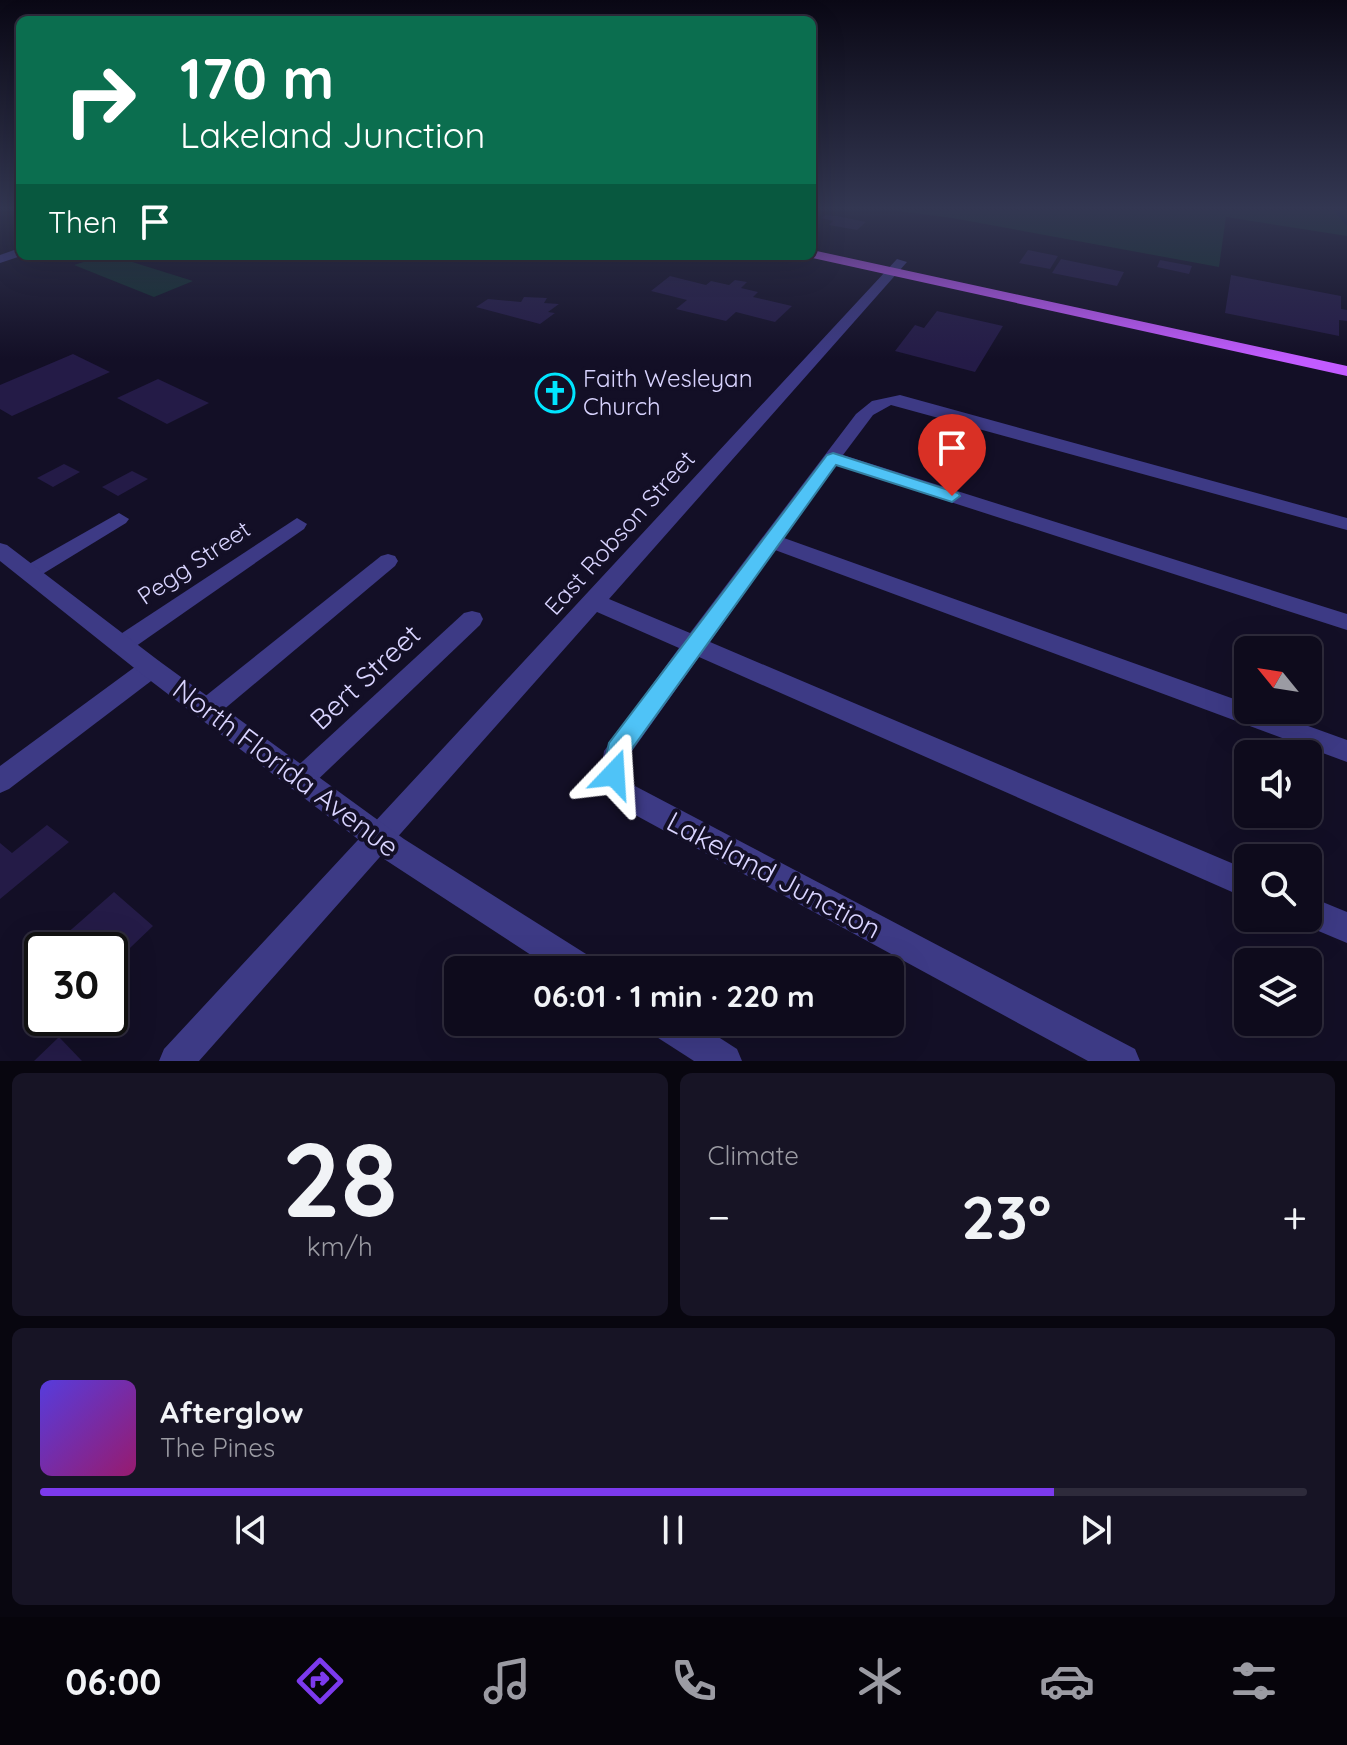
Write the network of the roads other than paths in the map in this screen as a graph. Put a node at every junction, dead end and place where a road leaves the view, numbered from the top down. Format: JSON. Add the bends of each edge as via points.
{"nodes":[{"id":1,"x":851,"y":260,"type":"edge"},
{"id":2,"x":872,"y":260,"type":"edge"},
{"id":3,"x":897,"y":266,"type":"junction"},
{"id":4,"x":1347,"y":358,"type":"edge"},
{"id":5,"x":1347,"y":371,"type":"edge"},
{"id":6,"x":833,"y":458,"type":"junction"},
{"id":7,"x":119,"y":519,"type":"dead end"},
{"id":8,"x":297,"y":524,"type":"dead end"},
{"id":9,"x":1347,"y":524,"type":"edge"},
{"id":10,"x":772,"y":541,"type":"junction"},
{"id":11,"x":0,"y":550,"type":"edge"},
{"id":12,"x":388,"y":561,"type":"dead end"},
{"id":13,"x":29,"y":573,"type":"junction"},
{"id":14,"x":593,"y":601,"type":"junction"},
{"id":15,"x":472,"y":619,"type":"dead end"},
{"id":16,"x":1347,"y":622,"type":"edge"},
{"id":17,"x":121,"y":645,"type":"junction"},
{"id":18,"x":696,"y":645,"type":"junction"},
{"id":19,"x":151,"y":668,"type":"junction"},
{"id":20,"x":207,"y":709,"type":"junction"},
{"id":21,"x":1347,"y":751,"type":"edge"},
{"id":22,"x":300,"y":780,"type":"junction"},
{"id":23,"x":0,"y":781,"type":"edge"},
{"id":24,"x":378,"y":838,"type":"junction"},
{"id":25,"x":1234,"y":879,"type":"edge"},
{"id":26,"x":1322,"y":917,"type":"edge"},
{"id":27,"x":1347,"y":928,"type":"edge"},
{"id":28,"x":561,"y":956,"type":"edge"},
{"id":29,"x":686,"y":1036,"type":"edge"},
{"id":30,"x":176,"y":1061,"type":"edge"},
{"id":31,"x":725,"y":1061,"type":"edge"},
{"id":32,"x":1123,"y":1061,"type":"edge"}],
"edges":[{"from":1,"to":3,"type":"main road"},
{"from":2,"to":3,"type":"main road"},
{"from":3,"to":4,"type":"main road"},
{"from":3,"to":5,"type":"main road"},
{"from":3,"to":14,"type":"street","name":"East Robson Street"},
{"from":6,"to":9,"type":"street","name":"Lakeland Junction","via":[[871,406],[900,400]]},
{"from":6,"to":10,"type":"street","name":"Lakeland Junction"},
{"from":6,"to":16,"type":"street"},
{"from":7,"to":13,"type":"street"},
{"from":8,"to":17,"type":"street","name":"Pegg Street"},
{"from":10,"to":18,"type":"street","name":"Lakeland Junction"},
{"from":10,"to":21,"type":"street"},
{"from":11,"to":13,"type":"street","name":"North Florida Avenue"},
{"from":12,"to":20,"type":"street"},
{"from":13,"to":17,"type":"street","name":"North Florida Avenue"},
{"from":14,"to":18,"type":"street"},
{"from":14,"to":24,"type":"street","name":"East Robson Street"},
{"from":15,"to":22,"type":"street","name":"Bert Street"},
{"from":17,"to":19,"type":"street","name":"North Florida Avenue"},
{"from":18,"to":25,"type":"street"},
{"from":18,"to":32,"type":"street","name":"Lakeland Junction","via":[[617,751],[614,774],[625,795]]},
{"from":19,"to":20,"type":"street","name":"North Florida Avenue"},
{"from":19,"to":23,"type":"street"},
{"from":20,"to":22,"type":"street","name":"North Florida Avenue"},
{"from":22,"to":24,"type":"street","name":"North Florida Avenue"},
{"from":24,"to":28,"type":"street","name":"North Florida Avenue"},
{"from":24,"to":30,"type":"street","name":"East Robson Street"},
{"from":26,"to":27,"type":"street"},
{"from":29,"to":31,"type":"street"}]}
